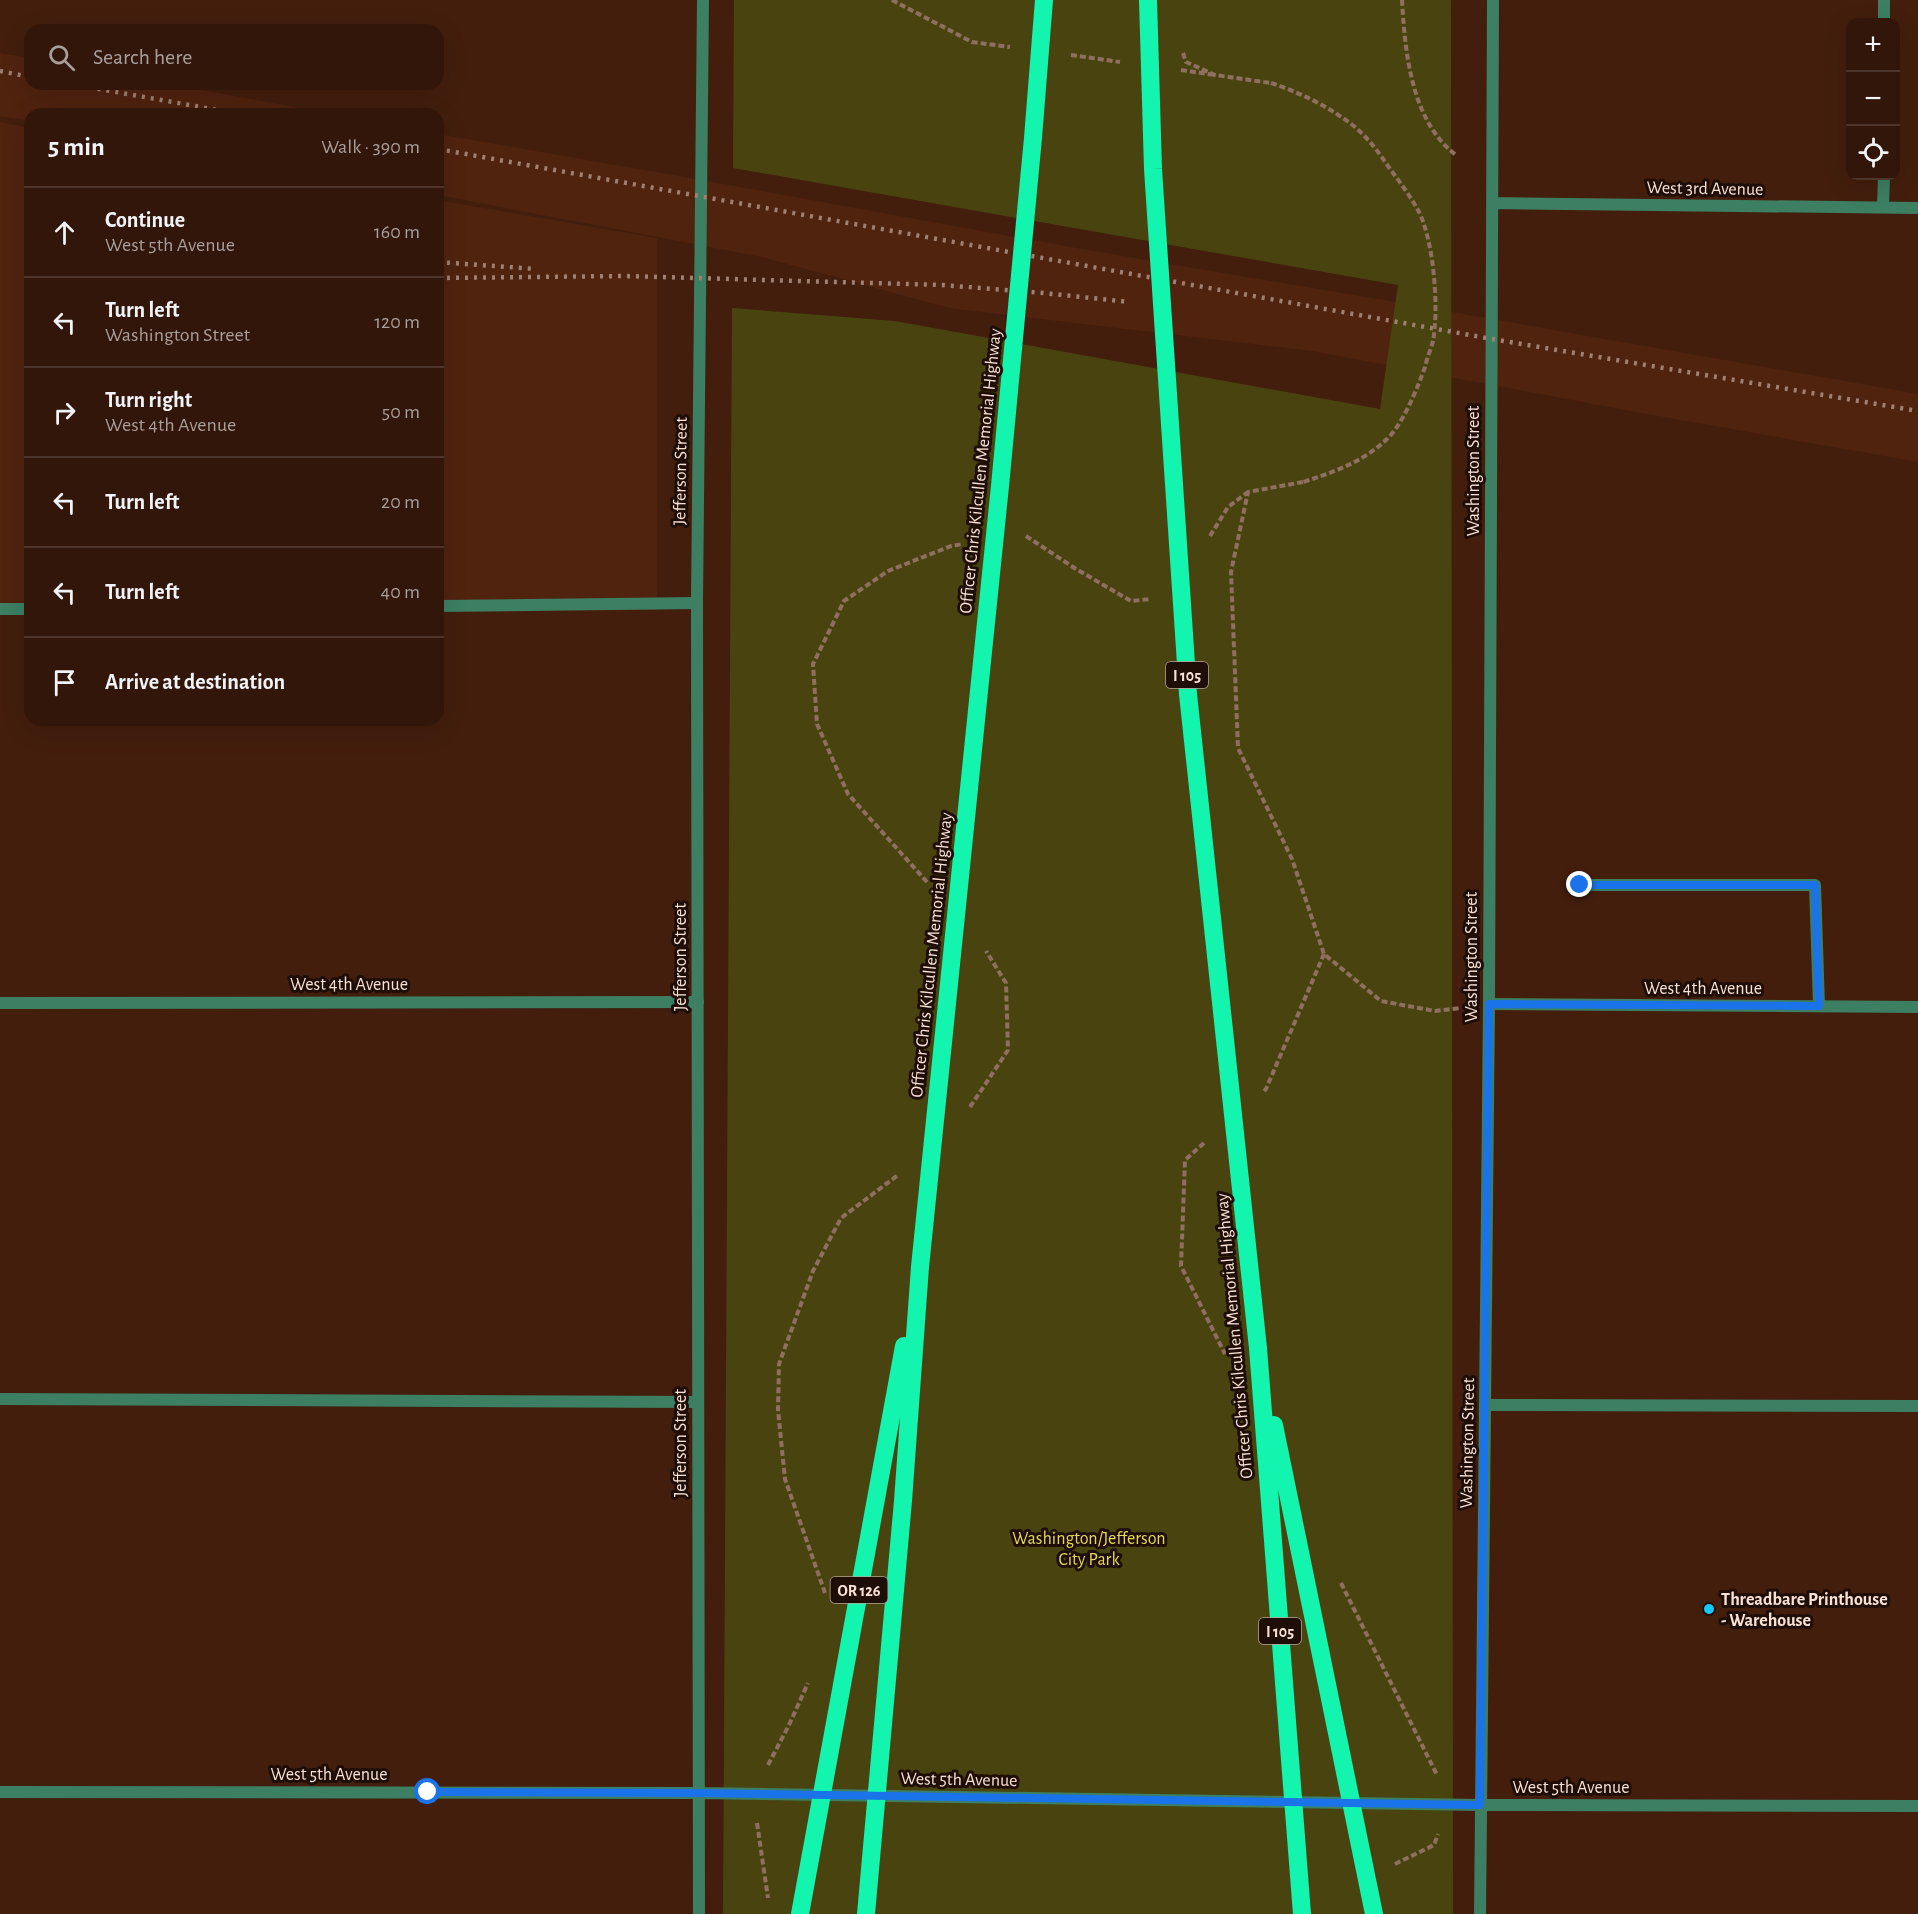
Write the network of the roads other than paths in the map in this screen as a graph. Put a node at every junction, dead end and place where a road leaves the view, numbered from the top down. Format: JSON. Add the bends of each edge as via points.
{"nodes":[{"id":1,"x":703,"y":0,"type":"edge"},
{"id":2,"x":1044,"y":0,"type":"edge"},
{"id":3,"x":1148,"y":0,"type":"edge"},
{"id":4,"x":1493,"y":0,"type":"edge"},
{"id":5,"x":1884,"y":0,"type":"edge"},
{"id":6,"x":1884,"y":18,"type":"edge"},
{"id":7,"x":1884,"y":180,"type":"edge"},
{"id":8,"x":1492,"y":203,"type":"junction"},
{"id":9,"x":1883,"y":207,"type":"junction"},
{"id":10,"x":1918,"y":208,"type":"edge"},
{"id":11,"x":697,"y":603,"type":"junction"},
{"id":12,"x":444,"y":606,"type":"edge"},
{"id":13,"x":0,"y":609,"type":"edge"},
{"id":14,"x":24,"y":609,"type":"edge"},
{"id":15,"x":1580,"y":885,"type":"dead end"},
{"id":16,"x":698,"y":1002,"type":"junction"},
{"id":17,"x":0,"y":1003,"type":"edge"},
{"id":18,"x":1489,"y":1004,"type":"junction"},
{"id":19,"x":1819,"y":1006,"type":"junction"},
{"id":20,"x":1918,"y":1007,"type":"edge"},
{"id":21,"x":920,"y":1268,"type":"junction"},
{"id":22,"x":1258,"y":1348,"type":"junction"},
{"id":23,"x":0,"y":1399,"type":"edge"},
{"id":24,"x":697,"y":1402,"type":"junction"},
{"id":25,"x":1485,"y":1405,"type":"junction"},
{"id":26,"x":1918,"y":1406,"type":"edge"},
{"id":27,"x":0,"y":1792,"type":"edge"},
{"id":28,"x":700,"y":1793,"type":"junction"},
{"id":29,"x":1480,"y":1805,"type":"junction"},
{"id":30,"x":1918,"y":1806,"type":"edge"},
{"id":31,"x":699,"y":1914,"type":"edge"},
{"id":32,"x":800,"y":1914,"type":"edge"},
{"id":33,"x":866,"y":1914,"type":"edge"},
{"id":34,"x":1302,"y":1914,"type":"edge"},
{"id":35,"x":1374,"y":1914,"type":"edge"},
{"id":36,"x":1480,"y":1914,"type":"edge"}],
"edges":[{"from":1,"to":11,"type":"street","name":"Jefferson Street"},
{"from":2,"to":21,"type":"highway","name":"Officer Chris Kilcullen Memorial Highway","bridge":true,"via":[[1001,475]]},
{"from":3,"to":22,"type":"highway","name":"Officer Chris Kilcullen Memorial Highway","number":"I 105","bridge":true,"via":[[1153,169],[1188,694]]},
{"from":4,"to":8,"type":"street","name":"Washington Street"},
{"from":5,"to":6,"type":"street"},
{"from":7,"to":9,"type":"street"},
{"from":8,"to":9,"type":"street","name":"West 3rd Avenue"},
{"from":8,"to":18,"type":"street","name":"Washington Street"},
{"from":9,"to":10,"type":"street","name":"West 3rd Avenue"},
{"from":11,"to":12,"type":"street"},
{"from":11,"to":16,"type":"street","name":"Jefferson Street"},
{"from":13,"to":14,"type":"street"},
{"from":15,"to":19,"type":"street","via":[[1815,885]]},
{"from":16,"to":17,"type":"street","name":"West 4th Avenue"},
{"from":16,"to":24,"type":"street","name":"Jefferson Street"},
{"from":18,"to":19,"type":"street","name":"West 4th Avenue"},
{"from":18,"to":25,"type":"street","name":"Washington Street"},
{"from":19,"to":20,"type":"street","name":"West 4th Avenue"},
{"from":21,"to":32,"type":"highway","number":"OR 126","bridge":true},
{"from":21,"to":33,"type":"highway","name":"Officer Chris Kilcullen Memorial Highway","bridge":true},
{"from":22,"to":34,"type":"highway","name":"Officer Chris Kilcullen Memorial Highway","number":"I 105","bridge":true},
{"from":22,"to":35,"type":"highway","bridge":true},
{"from":23,"to":24,"type":"street"},
{"from":24,"to":28,"type":"street","name":"Jefferson Street"},
{"from":25,"to":26,"type":"street"},
{"from":25,"to":29,"type":"street","name":"Washington Street"},
{"from":27,"to":28,"type":"street","name":"West 5th Avenue"},
{"from":28,"to":29,"type":"street","name":"West 5th Avenue"},
{"from":28,"to":31,"type":"street","name":"Jefferson Street"},
{"from":29,"to":30,"type":"street","name":"West 5th Avenue"},
{"from":29,"to":36,"type":"street","name":"Washington Street"}]}
